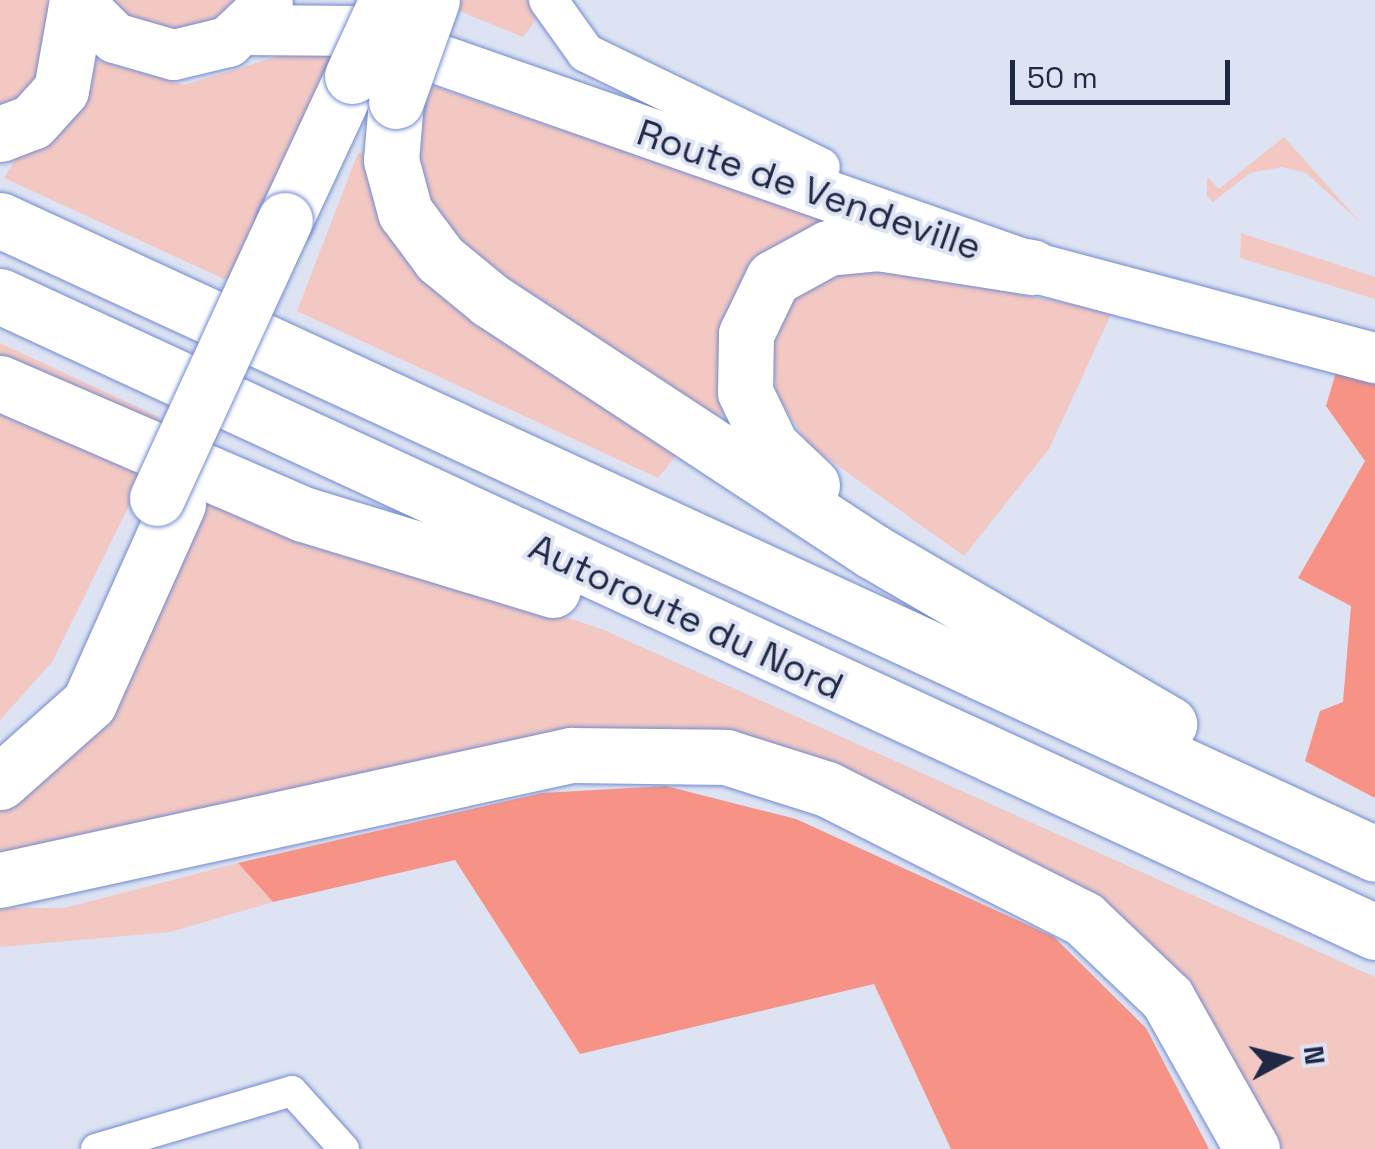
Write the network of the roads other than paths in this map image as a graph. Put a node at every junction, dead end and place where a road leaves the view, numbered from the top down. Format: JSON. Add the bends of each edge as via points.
{"nodes":[{"id":1,"x":77,"y":0,"type":"edge"},
{"id":2,"x":363,"y":0,"type":"edge"},
{"id":3,"x":387,"y":0,"type":"edge"},
{"id":4,"x":412,"y":0,"type":"edge"},
{"id":5,"x":432,"y":0,"type":"edge"},
{"id":6,"x":548,"y":0,"type":"edge"},
{"id":7,"x":258,"y":15,"type":"edge"},
{"id":8,"x":373,"y":88,"type":"junction"},
{"id":9,"x":0,"y":134,"type":"edge"},
{"id":10,"x":821,"y":168,"type":"junction"},
{"id":11,"x":0,"y":220,"type":"edge"},
{"id":12,"x":1032,"y":267,"type":"junction"},
{"id":13,"x":0,"y":296,"type":"edge"},
{"id":14,"x":1375,"y":325,"type":"edge"},
{"id":15,"x":1375,"y":358,"type":"edge"},
{"id":16,"x":0,"y":382,"type":"edge"},
{"id":17,"x":167,"y":501,"type":"junction"},
{"id":18,"x":896,"y":565,"type":"junction"},
{"id":19,"x":681,"y":616,"type":"junction"},
{"id":20,"x":0,"y":748,"type":"edge"},
{"id":21,"x":0,"y":782,"type":"edge"},
{"id":22,"x":1250,"y":794,"type":"junction"},
{"id":23,"x":1375,"y":854,"type":"edge"},
{"id":24,"x":0,"y":880,"type":"edge"},
{"id":25,"x":1375,"y":932,"type":"edge"},
{"id":26,"x":96,"y":1149,"type":"edge"},
{"id":27,"x":344,"y":1149,"type":"edge"},
{"id":28,"x":1252,"y":1149,"type":"edge"}],
"edges":[{"from":1,"to":7,"type":"main road","via":[[115,38],[159,54],[205,51]]},
{"from":1,"to":9,"type":"highway","via":[[61,90],[32,122]]},
{"from":2,"to":10,"type":"main road","name":"Route de Vendeville"},
{"from":3,"to":8,"type":"highway","bridge":true},
{"from":4,"to":8,"type":"highway"},
{"from":5,"to":8,"type":"highway","bridge":true},
{"from":6,"to":10,"type":"street","via":[[586,53]]},
{"from":7,"to":12,"type":"main road","name":"Route de Vendeville","via":[[358,31]]},
{"from":8,"to":17,"type":"highway","bridge":true,"via":[[295,225]]},
{"from":8,"to":18,"type":"highway","via":[[395,184],[440,258]]},
{"from":10,"to":14,"type":"main road","name":"Route de Vendeville"},
{"from":11,"to":22,"type":"highway","name":"Autoroute du Nord"},
{"from":12,"to":15,"type":"main road","name":"Route de Vendeville"},
{"from":12,"to":18,"type":"highway","via":[[878,243],[828,248],[773,278],[754,305],[743,366],[753,417],[794,470],[877,533]]},
{"from":13,"to":19,"type":"highway","name":"Autoroute du Nord"},
{"from":16,"to":19,"type":"highway","via":[[303,514],[530,581],[643,626]]},
{"from":17,"to":20,"type":"highway","via":[[71,676],[38,720]]},
{"from":17,"to":21,"type":"highway","via":[[88,703]]},
{"from":18,"to":22,"type":"highway","via":[[1227,754]]},
{"from":19,"to":25,"type":"highway","name":"Autoroute du Nord"},
{"from":22,"to":23,"type":"highway","name":"Autoroute du Nord"},
{"from":24,"to":28,"type":"highway","via":[[571,755],[726,758],[826,789],[1084,919],[1166,998]]},
{"from":26,"to":27,"type":"street","via":[[292,1092]]}]}
